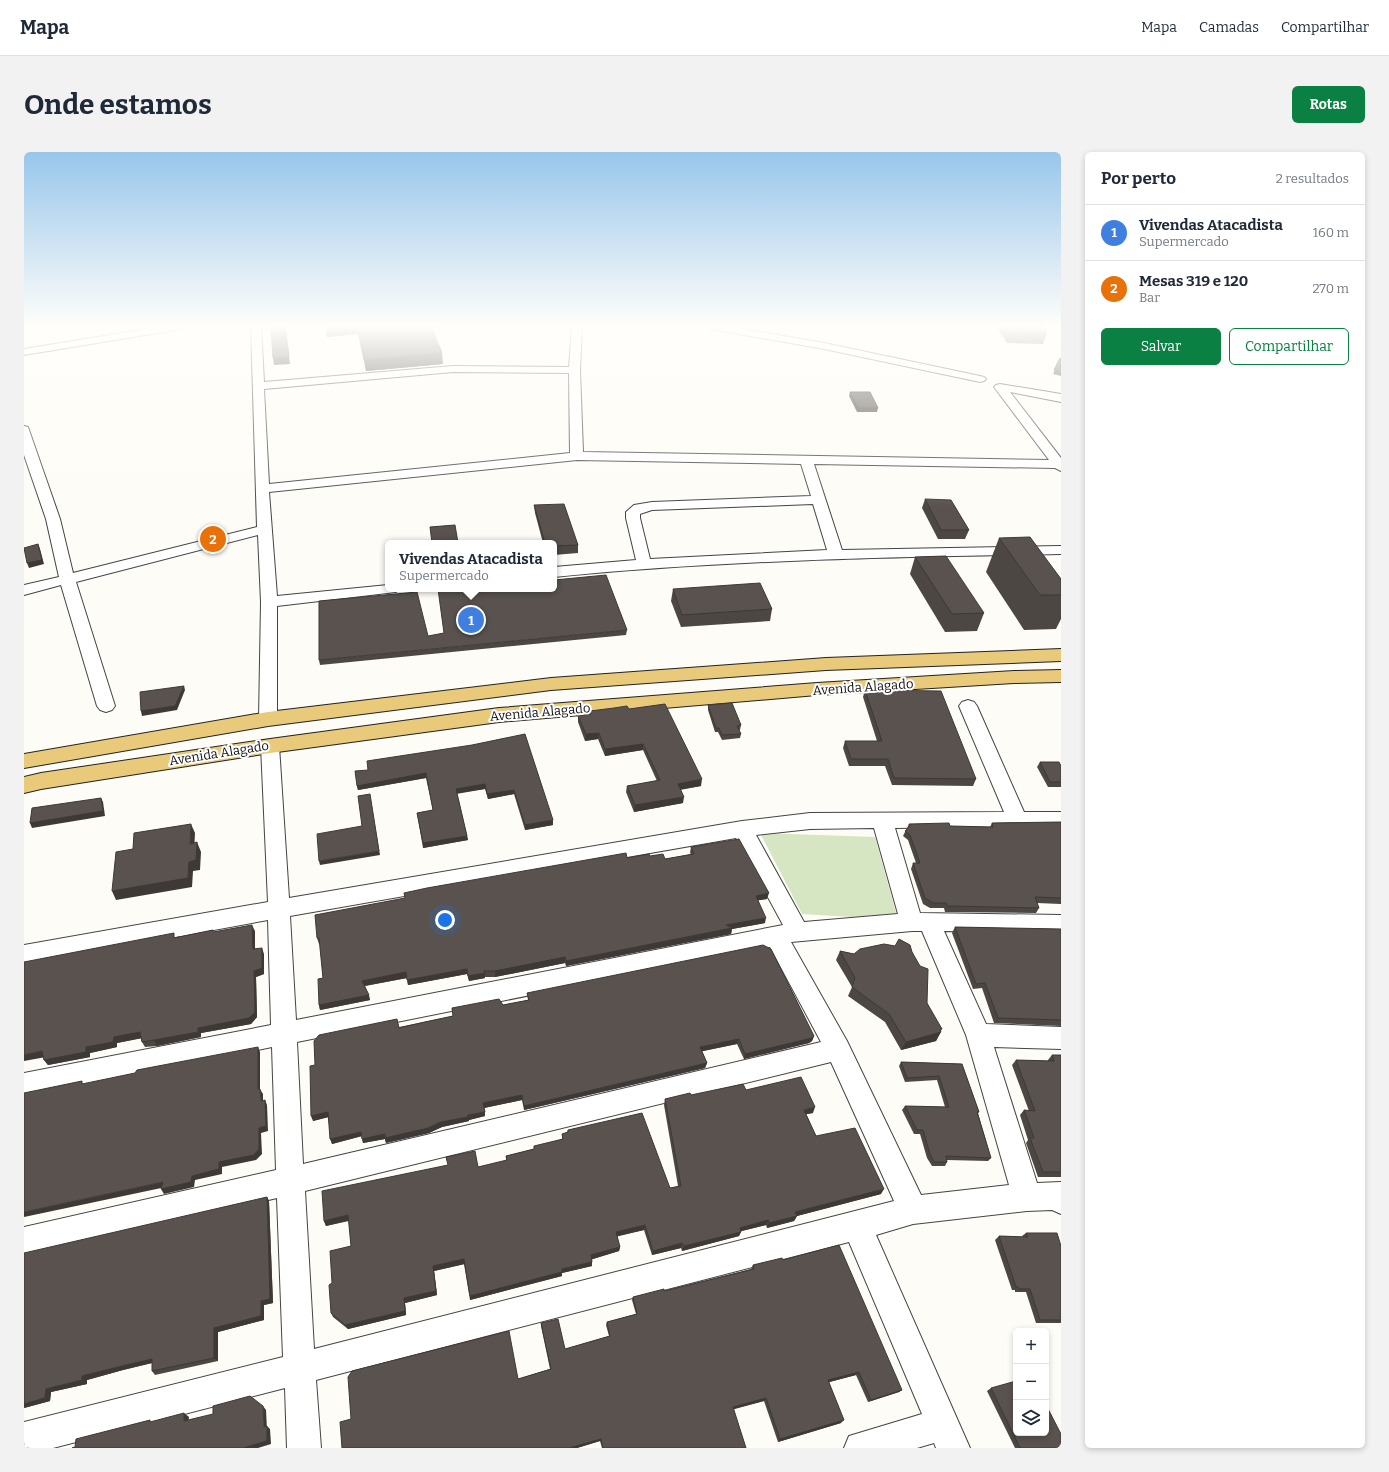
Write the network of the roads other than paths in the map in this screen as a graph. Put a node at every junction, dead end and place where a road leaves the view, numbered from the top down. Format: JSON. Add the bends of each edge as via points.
{"nodes":[{"id":1,"x":258,"y":386,"type":"edge"},
{"id":2,"x":575,"y":386,"type":"edge"},
{"id":3,"x":1000,"y":387,"type":"joint"},
{"id":4,"x":1061,"y":398,"type":"edge"},
{"id":5,"x":24,"y":430,"type":"edge"},
{"id":6,"x":26,"y":448,"type":"edge"},
{"id":7,"x":577,"y":456,"type":"junction"},
{"id":8,"x":806,"y":460,"type":"junction"},
{"id":9,"x":1060,"y":465,"type":"edge"},
{"id":10,"x":262,"y":489,"type":"junction"},
{"id":11,"x":818,"y":500,"type":"junction"},
{"id":12,"x":266,"y":529,"type":"junction"},
{"id":13,"x":1061,"y":550,"type":"edge"},
{"id":14,"x":836,"y":554,"type":"junction"},
{"id":15,"x":644,"y":564,"type":"junction"},
{"id":16,"x":557,"y":572,"type":"edge"},
{"id":17,"x":67,"y":579,"type":"junction"},
{"id":18,"x":24,"y":590,"type":"edge"},
{"id":19,"x":385,"y":590,"type":"edge"},
{"id":20,"x":269,"y":602,"type":"junction"},
{"id":21,"x":1061,"y":655,"type":"edge"},
{"id":22,"x":1061,"y":676,"type":"edge"},
{"id":23,"x":106,"y":706,"type":"dead end"},
{"id":24,"x":968,"y":706,"type":"dead end"},
{"id":25,"x":268,"y":719,"type":"junction"},
{"id":26,"x":270,"y":746,"type":"junction"},
{"id":27,"x":45,"y":757,"type":"junction"},
{"id":28,"x":24,"y":761,"type":"edge"},
{"id":29,"x":33,"y":783,"type":"edge"},
{"id":30,"x":1017,"y":819,"type":"junction"},
{"id":31,"x":1061,"y":819,"type":"edge"},
{"id":32,"x":882,"y":820,"type":"junction"},
{"id":33,"x":742,"y":829,"type":"junction"},
{"id":34,"x":279,"y":909,"type":"junction"},
{"id":35,"x":920,"y":922,"type":"junction"},
{"id":36,"x":1061,"y":924,"type":"edge"},
{"id":37,"x":787,"y":934,"type":"junction"},
{"id":38,"x":24,"y":955,"type":"edge"},
{"id":39,"x":285,"y":1032,"type":"junction"},
{"id":40,"x":978,"y":1035,"type":"junction"},
{"id":41,"x":1061,"y":1038,"type":"edge"},
{"id":42,"x":838,"y":1049,"type":"junction"},
{"id":43,"x":24,"y":1085,"type":"edge"},
{"id":44,"x":290,"y":1181,"type":"junction"},
{"id":45,"x":1027,"y":1197,"type":"junction"},
{"id":46,"x":1061,"y":1197,"type":"edge"},
{"id":47,"x":913,"y":1210,"type":"junction"},
{"id":48,"x":857,"y":1226,"type":"junction"},
{"id":49,"x":24,"y":1242,"type":"edge"},
{"id":50,"x":301,"y":1368,"type":"junction"},
{"id":51,"x":947,"y":1436,"type":"edge"},
{"id":52,"x":24,"y":1439,"type":"edge"},
{"id":53,"x":304,"y":1448,"type":"edge"},
{"id":54,"x":861,"y":1448,"type":"edge"}],
"edges":[{"from":1,"to":10,"type":"street"},
{"from":2,"to":7,"type":"street"},
{"from":3,"to":4,"type":"street"},
{"from":3,"to":9,"type":"street"},
{"from":5,"to":6,"type":"street"},
{"from":6,"to":17,"type":"street","via":[[53,519]]},
{"from":7,"to":8,"type":"street"},
{"from":7,"to":10,"type":"street"},
{"from":8,"to":9,"type":"street"},
{"from":8,"to":11,"type":"street"},
{"from":10,"to":12,"type":"street"},
{"from":11,"to":14,"type":"street"},
{"from":11,"to":15,"type":"street","via":[[639,508],[633,512],[633,518]]},
{"from":12,"to":17,"type":"street"},
{"from":12,"to":20,"type":"street"},
{"from":13,"to":14,"type":"street"},
{"from":14,"to":15,"type":"street"},
{"from":15,"to":16,"type":"street"},
{"from":17,"to":18,"type":"street"},
{"from":17,"to":23,"type":"street"},
{"from":19,"to":20,"type":"street"},
{"from":20,"to":25,"type":"street"},
{"from":21,"to":25,"type":"main road","name":"Avenida Alagado","via":[[826,664],[551,684]]},
{"from":22,"to":26,"type":"main road","name":"Avenida Alagado","via":[[828,689],[507,714]]},
{"from":24,"to":30,"type":"street"},
{"from":25,"to":27,"type":"main road","name":"Avenida Alagado"},
{"from":26,"to":29,"type":"main road","name":"Avenida Alagado"},
{"from":26,"to":34,"type":"street"},
{"from":27,"to":28,"type":"main road","name":"Avenida Alagado"},
{"from":27,"to":29,"type":"main road"},
{"from":30,"to":31,"type":"street"},
{"from":30,"to":32,"type":"street"},
{"from":32,"to":33,"type":"street","via":[[810,821]]},
{"from":32,"to":35,"type":"street"},
{"from":33,"to":34,"type":"street"},
{"from":33,"to":37,"type":"street"},
{"from":34,"to":38,"type":"street"},
{"from":34,"to":39,"type":"street"},
{"from":35,"to":36,"type":"street"},
{"from":35,"to":37,"type":"street"},
{"from":35,"to":40,"type":"street"},
{"from":37,"to":39,"type":"street"},
{"from":37,"to":42,"type":"street"},
{"from":39,"to":43,"type":"street"},
{"from":39,"to":44,"type":"street"},
{"from":40,"to":41,"type":"street"},
{"from":40,"to":45,"type":"street"},
{"from":42,"to":44,"type":"street"},
{"from":42,"to":47,"type":"street"},
{"from":44,"to":49,"type":"street"},
{"from":44,"to":50,"type":"street"},
{"from":45,"to":46,"type":"street"},
{"from":45,"to":47,"type":"street"},
{"from":47,"to":48,"type":"street"},
{"from":48,"to":50,"type":"street"},
{"from":48,"to":51,"type":"street"},
{"from":50,"to":52,"type":"street"},
{"from":50,"to":53,"type":"street"},
{"from":51,"to":54,"type":"street"}]}
